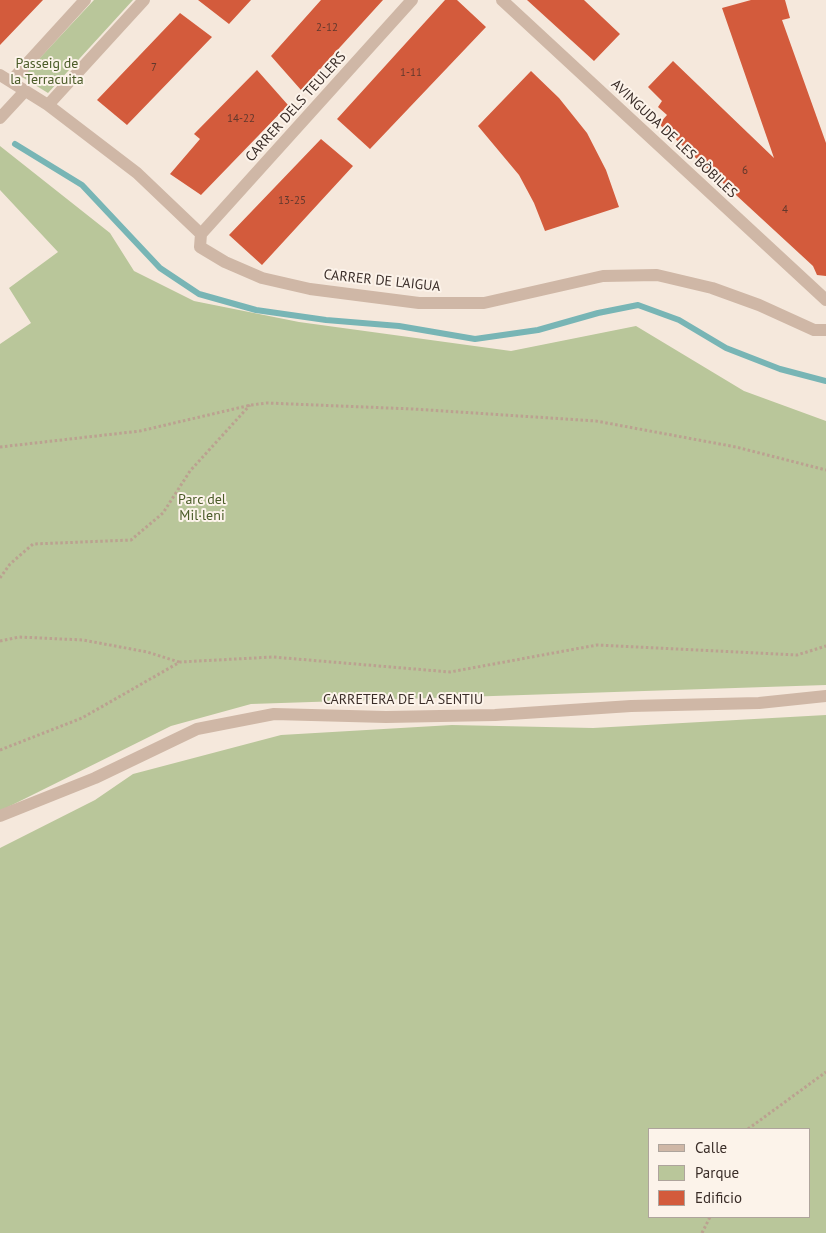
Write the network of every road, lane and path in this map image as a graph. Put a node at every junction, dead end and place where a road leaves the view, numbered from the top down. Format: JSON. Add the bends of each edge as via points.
{"nodes":[{"id":1,"x":85,"y":0,"type":"edge"},
{"id":2,"x":144,"y":0,"type":"edge"},
{"id":3,"x":412,"y":0,"type":"edge"},
{"id":4,"x":502,"y":0,"type":"edge"},
{"id":5,"x":5,"y":78,"type":"edge"},
{"id":6,"x":25,"y":90,"type":"junction"},
{"id":7,"x":48,"y":105,"type":"junction"},
{"id":8,"x":0,"y":118,"type":"edge"},
{"id":9,"x":201,"y":234,"type":"junction"},
{"id":10,"x":826,"y":300,"type":"edge"},
{"id":11,"x":826,"y":330,"type":"edge"},
{"id":12,"x":251,"y":404,"type":"junction"},
{"id":13,"x":0,"y":447,"type":"edge"},
{"id":14,"x":826,"y":470,"type":"edge"},
{"id":15,"x":0,"y":578,"type":"edge"},
{"id":16,"x":0,"y":640,"type":"edge"},
{"id":17,"x":826,"y":646,"type":"edge"},
{"id":18,"x":180,"y":662,"type":"junction"},
{"id":19,"x":826,"y":696,"type":"edge"},
{"id":20,"x":0,"y":750,"type":"edge"},
{"id":21,"x":0,"y":816,"type":"edge"},
{"id":22,"x":826,"y":1072,"type":"edge"},
{"id":23,"x":749,"y":1128,"type":"edge"},
{"id":24,"x":710,"y":1218,"type":"edge"},
{"id":25,"x":702,"y":1233,"type":"edge"}],
"edges":[{"from":1,"to":5,"type":"street"},
{"from":2,"to":7,"type":"street"},
{"from":3,"to":9,"type":"street","name":"CARRER DELS TEULERS"},
{"from":4,"to":10,"type":"street","name":"AVINGUDA DE LES BÒBILES"},
{"from":5,"to":6,"type":"street","name":"CARRER DE L'AIGUA"},
{"from":6,"to":7,"type":"street","name":"CARRER DE L'AIGUA"},
{"from":6,"to":8,"type":"street"},
{"from":7,"to":9,"type":"street","name":"CARRER DE L'AIGUA","via":[[137,173]]},
{"from":9,"to":11,"type":"street","name":"CARRER DE L'AIGUA","via":[[200,247],[225,262],[262,278],[310,289],[419,303],[484,303],[603,276],[658,275],[712,288],[814,330]]},
{"from":12,"to":13,"type":"path","via":[[140,431]]},
{"from":12,"to":14,"type":"path","via":[[413,409],[596,421],[736,447]]},
{"from":12,"to":15,"type":"path","via":[[190,471],[163,513],[130,540],[33,544],[10,564]]},
{"from":16,"to":18,"type":"path","via":[[19,637],[83,640]]},
{"from":17,"to":18,"type":"path","via":[[798,655],[597,645],[450,672],[273,657]]},
{"from":18,"to":20,"type":"path","via":[[82,718]]},
{"from":19,"to":21,"type":"street","name":"CARRETERA DE LA SENTIU","via":[[760,703],[631,706],[495,715],[274,714],[197,729],[95,778]]},
{"from":22,"to":23,"type":"path"},
{"from":24,"to":25,"type":"path"}]}
